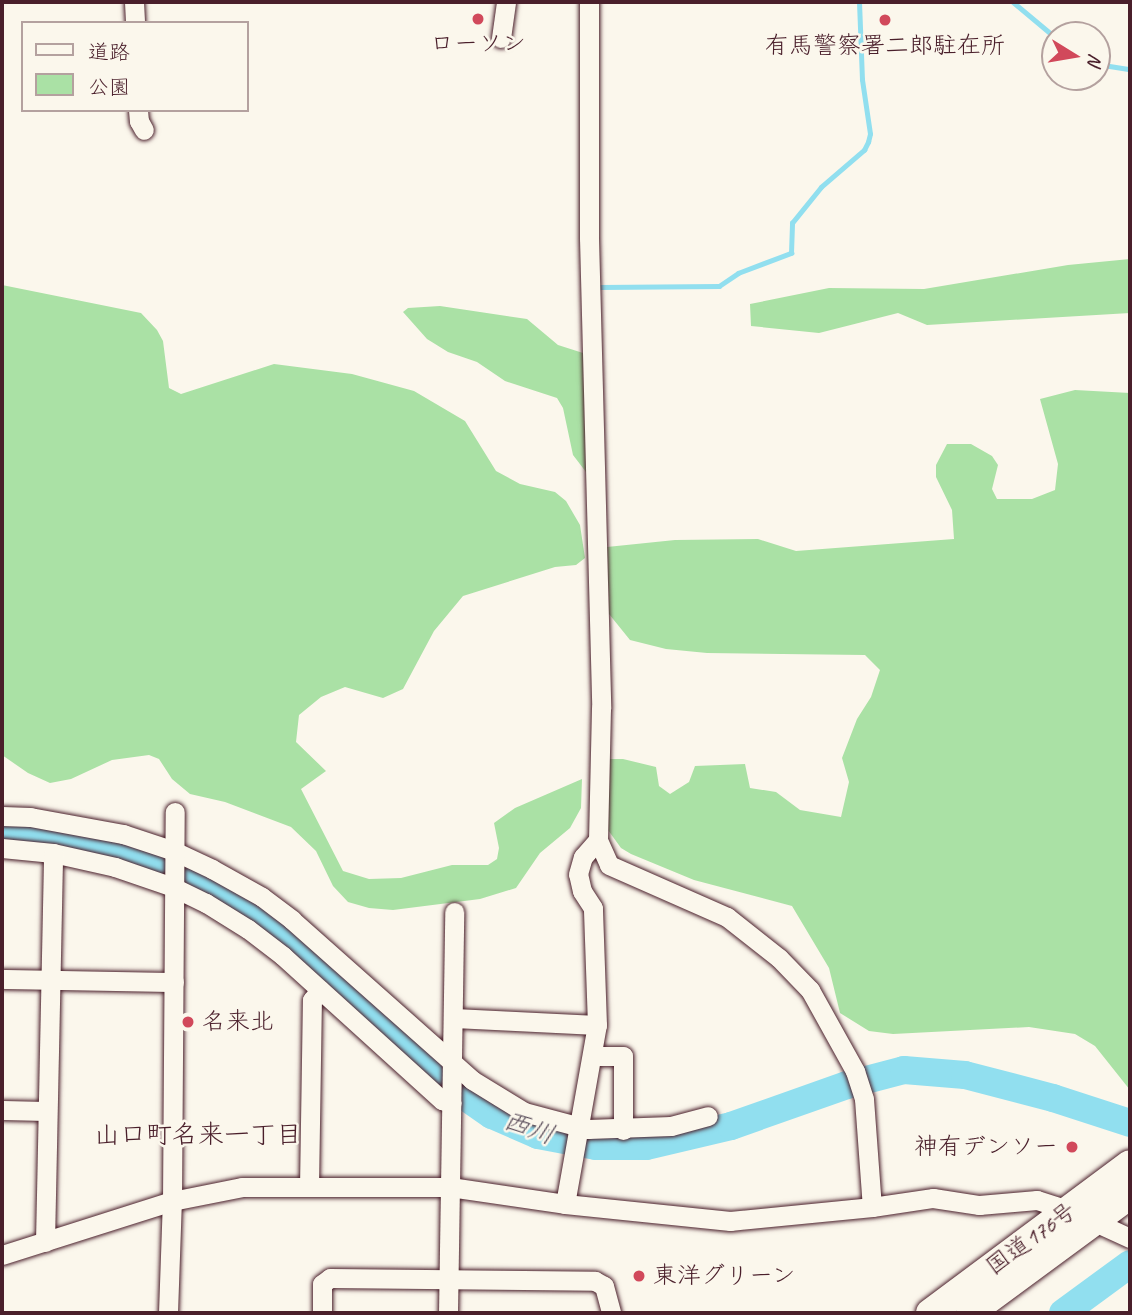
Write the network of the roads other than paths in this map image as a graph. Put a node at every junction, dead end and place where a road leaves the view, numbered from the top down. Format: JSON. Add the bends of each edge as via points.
{"nodes":[{"id":1,"x":134,"y":2,"type":"edge"},
{"id":2,"x":506,"y":2,"type":"edge"},
{"id":3,"x":589,"y":2,"type":"edge"},
{"id":4,"x":135,"y":21,"type":"edge"},
{"id":5,"x":501,"y":37,"type":"dead end"},
{"id":6,"x":138,"y":112,"type":"edge"},
{"id":7,"x":144,"y":130,"type":"dead end"},
{"id":8,"x":175,"y":812,"type":"dead end"},
{"id":9,"x":2,"y":816,"type":"edge"},
{"id":10,"x":598,"y":840,"type":"junction"},
{"id":11,"x":2,"y":848,"type":"edge"},
{"id":12,"x":174,"y":851,"type":"junction"},
{"id":13,"x":53,"y":853,"type":"junction"},
{"id":14,"x":173,"y":887,"type":"junction"},
{"id":15,"x":454,"y":912,"type":"dead end"},
{"id":16,"x":2,"y":979,"type":"edge"},
{"id":17,"x":49,"y":979,"type":"junction"},
{"id":18,"x":174,"y":982,"type":"junction"},
{"id":19,"x":320,"y":990,"type":"junction"},
{"id":20,"x":454,"y":1018,"type":"junction"},
{"id":21,"x":597,"y":1025,"type":"junction"},
{"id":22,"x":593,"y":1056,"type":"junction"},
{"id":23,"x":453,"y":1060,"type":"junction"},
{"id":24,"x":452,"y":1103,"type":"junction"},
{"id":25,"x":2,"y":1110,"type":"edge"},
{"id":26,"x":47,"y":1111,"type":"junction"},
{"id":27,"x":708,"y":1116,"type":"dead end"},
{"id":28,"x":579,"y":1127,"type":"junction"},
{"id":29,"x":624,"y":1130,"type":"junction"},
{"id":30,"x":1130,"y":1164,"type":"edge"},
{"id":31,"x":309,"y":1187,"type":"junction"},
{"id":32,"x":450,"y":1187,"type":"junction"},
{"id":33,"x":1130,"y":1195,"type":"edge"},
{"id":34,"x":172,"y":1202,"type":"junction"},
{"id":35,"x":565,"y":1204,"type":"junction"},
{"id":36,"x":872,"y":1207,"type":"junction"},
{"id":37,"x":1070,"y":1210,"type":"junction"},
{"id":38,"x":1097,"y":1222,"type":"junction"},
{"id":39,"x":1130,"y":1238,"type":"edge"},
{"id":40,"x":45,"y":1242,"type":"junction"},
{"id":41,"x":2,"y":1255,"type":"edge"},
{"id":42,"x":449,"y":1280,"type":"junction"},
{"id":43,"x":168,"y":1313,"type":"edge"},
{"id":44,"x":321,"y":1313,"type":"edge"},
{"id":45,"x":448,"y":1313,"type":"edge"},
{"id":46,"x":611,"y":1313,"type":"edge"},
{"id":47,"x":930,"y":1313,"type":"edge"},
{"id":48,"x":970,"y":1313,"type":"edge"}],
"edges":[{"from":1,"to":4,"type":"street"},
{"from":2,"to":5,"type":"street"},
{"from":3,"to":10,"type":"street","via":[[589,238],[601,708]]},
{"from":6,"to":7,"type":"street"},
{"from":8,"to":12,"type":"street"},
{"from":9,"to":12,"type":"street","via":[[74,823]]},
{"from":10,"to":21,"type":"street","via":[[583,857],[578,874],[593,908]]},
{"from":10,"to":36,"type":"street","via":[[609,865],[727,917],[779,958],[810,990],[855,1072],[864,1099]]},
{"from":11,"to":13,"type":"street"},
{"from":12,"to":14,"type":"street"},
{"from":12,"to":23,"type":"street","via":[[262,897]]},
{"from":13,"to":14,"type":"street"},
{"from":13,"to":17,"type":"street"},
{"from":14,"to":18,"type":"street"},
{"from":14,"to":19,"type":"street","via":[[248,929]]},
{"from":15,"to":20,"type":"street"},
{"from":16,"to":17,"type":"street"},
{"from":17,"to":18,"type":"street"},
{"from":17,"to":26,"type":"street"},
{"from":18,"to":34,"type":"street"},
{"from":19,"to":24,"type":"street","via":[[442,1100]]},
{"from":19,"to":31,"type":"street","via":[[312,1000]]},
{"from":20,"to":21,"type":"street"},
{"from":20,"to":23,"type":"street"},
{"from":21,"to":22,"type":"street"},
{"from":22,"to":28,"type":"street"},
{"from":22,"to":29,"type":"street","via":[[623,1056]]},
{"from":23,"to":24,"type":"street"},
{"from":23,"to":28,"type":"street","via":[[472,1080],[515,1108]]},
{"from":24,"to":32,"type":"street"},
{"from":25,"to":26,"type":"street"},
{"from":26,"to":40,"type":"street"},
{"from":27,"to":29,"type":"street","via":[[671,1126]]},
{"from":28,"to":29,"type":"street"},
{"from":28,"to":35,"type":"street"},
{"from":30,"to":37,"type":"highway","name":"国道176号"},
{"from":31,"to":32,"type":"street"},
{"from":31,"to":34,"type":"street","via":[[242,1187]]},
{"from":32,"to":35,"type":"street"},
{"from":32,"to":42,"type":"street"},
{"from":33,"to":38,"type":"highway","name":"国道176号"},
{"from":34,"to":40,"type":"street"},
{"from":34,"to":43,"type":"street"},
{"from":35,"to":36,"type":"street","via":[[730,1221]]},
{"from":36,"to":37,"type":"street","via":[[933,1198],[979,1205],[1037,1200]]},
{"from":37,"to":38,"type":"street"},
{"from":37,"to":47,"type":"highway","name":"国道176号"},
{"from":38,"to":39,"type":"street"},
{"from":38,"to":48,"type":"highway","name":"国道176号"},
{"from":40,"to":41,"type":"street"},
{"from":42,"to":44,"type":"street","via":[[330,1278],[322,1284]]},
{"from":42,"to":45,"type":"street"},
{"from":42,"to":46,"type":"street","via":[[595,1281],[604,1286]]}]}
